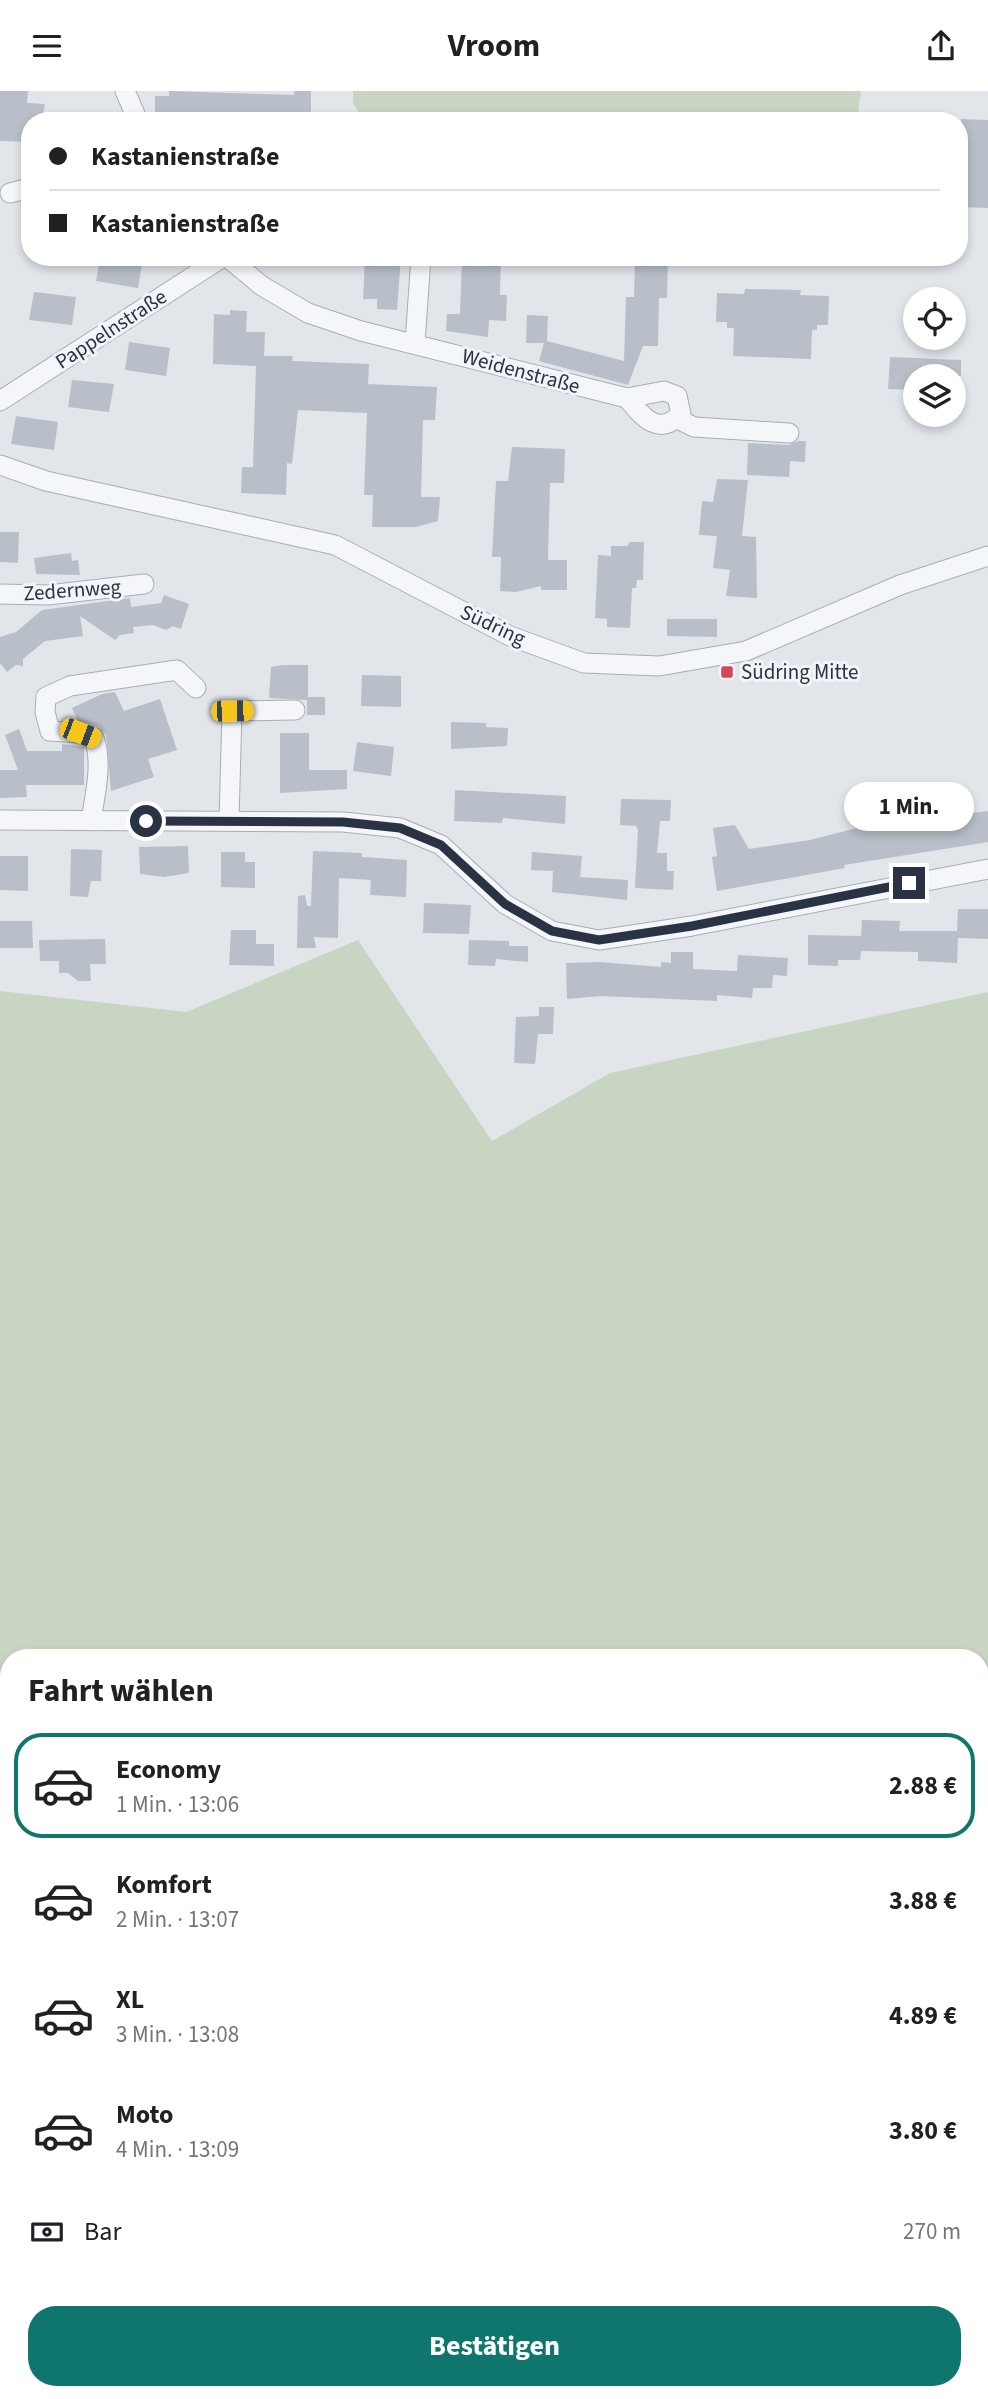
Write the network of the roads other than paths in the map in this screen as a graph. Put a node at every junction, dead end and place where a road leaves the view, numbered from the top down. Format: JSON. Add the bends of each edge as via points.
{"nodes":[{"id":1,"x":125,"y":91,"type":"edge"},
{"id":2,"x":134,"y":112,"type":"edge"},
{"id":3,"x":21,"y":190,"type":"edge"},
{"id":4,"x":10,"y":193,"type":"dead end"},
{"id":5,"x":211,"y":266,"type":"edge"},
{"id":6,"x":236,"y":266,"type":"edge"},
{"id":7,"x":420,"y":266,"type":"edge"},
{"id":8,"x":415,"y":343,"type":"junction"},
{"id":9,"x":627,"y":398,"type":"junction"},
{"id":10,"x":0,"y":401,"type":"edge"},
{"id":11,"x":676,"y":418,"type":"junction"},
{"id":12,"x":789,"y":433,"type":"dead end"},
{"id":13,"x":0,"y":465,"type":"edge"},
{"id":14,"x":988,"y":557,"type":"edge"},
{"id":15,"x":144,"y":584,"type":"dead end"},
{"id":16,"x":0,"y":594,"type":"edge"},
{"id":17,"x":196,"y":688,"type":"dead end"},
{"id":18,"x":295,"y":710,"type":"dead end"},
{"id":19,"x":0,"y":820,"type":"edge"},
{"id":20,"x":91,"y":821,"type":"junction"},
{"id":21,"x":229,"y":821,"type":"junction"},
{"id":22,"x":988,"y":869,"type":"edge"}],
"edges":[{"from":1,"to":2,"type":"street"},
{"from":3,"to":4,"type":"street"},
{"from":5,"to":10,"type":"street","name":"Pappelnstraße"},
{"from":6,"to":8,"type":"street","name":"Weidenstraße","via":[[308,313]]},
{"from":7,"to":8,"type":"street"},
{"from":8,"to":9,"type":"street","name":"Weidenstraße"},
{"from":9,"to":11,"type":"street","name":"Weidenstraße","via":[[647,420],[661,425]]},
{"from":9,"to":11,"type":"street","name":"Weidenstraße","via":[[664,391],[677,396],[681,414]]},
{"from":11,"to":12,"type":"street","via":[[694,428]]},
{"from":13,"to":14,"type":"street","name":"Südring","via":[[46,481],[335,545],[510,636],[584,663],[659,666],[746,651],[900,585]]},
{"from":15,"to":16,"type":"street","name":"Zedernweg","via":[[48,595]]},
{"from":17,"to":20,"type":"street","via":[[177,670],[70,686],[46,697],[50,731],[94,738],[98,750]]},
{"from":18,"to":21,"type":"street","via":[[232,711]]},
{"from":19,"to":20,"type":"street"},
{"from":20,"to":21,"type":"street"},
{"from":21,"to":22,"type":"street","via":[[343,822],[400,828],[441,845],[505,904],[552,931],[599,940]]}]}
